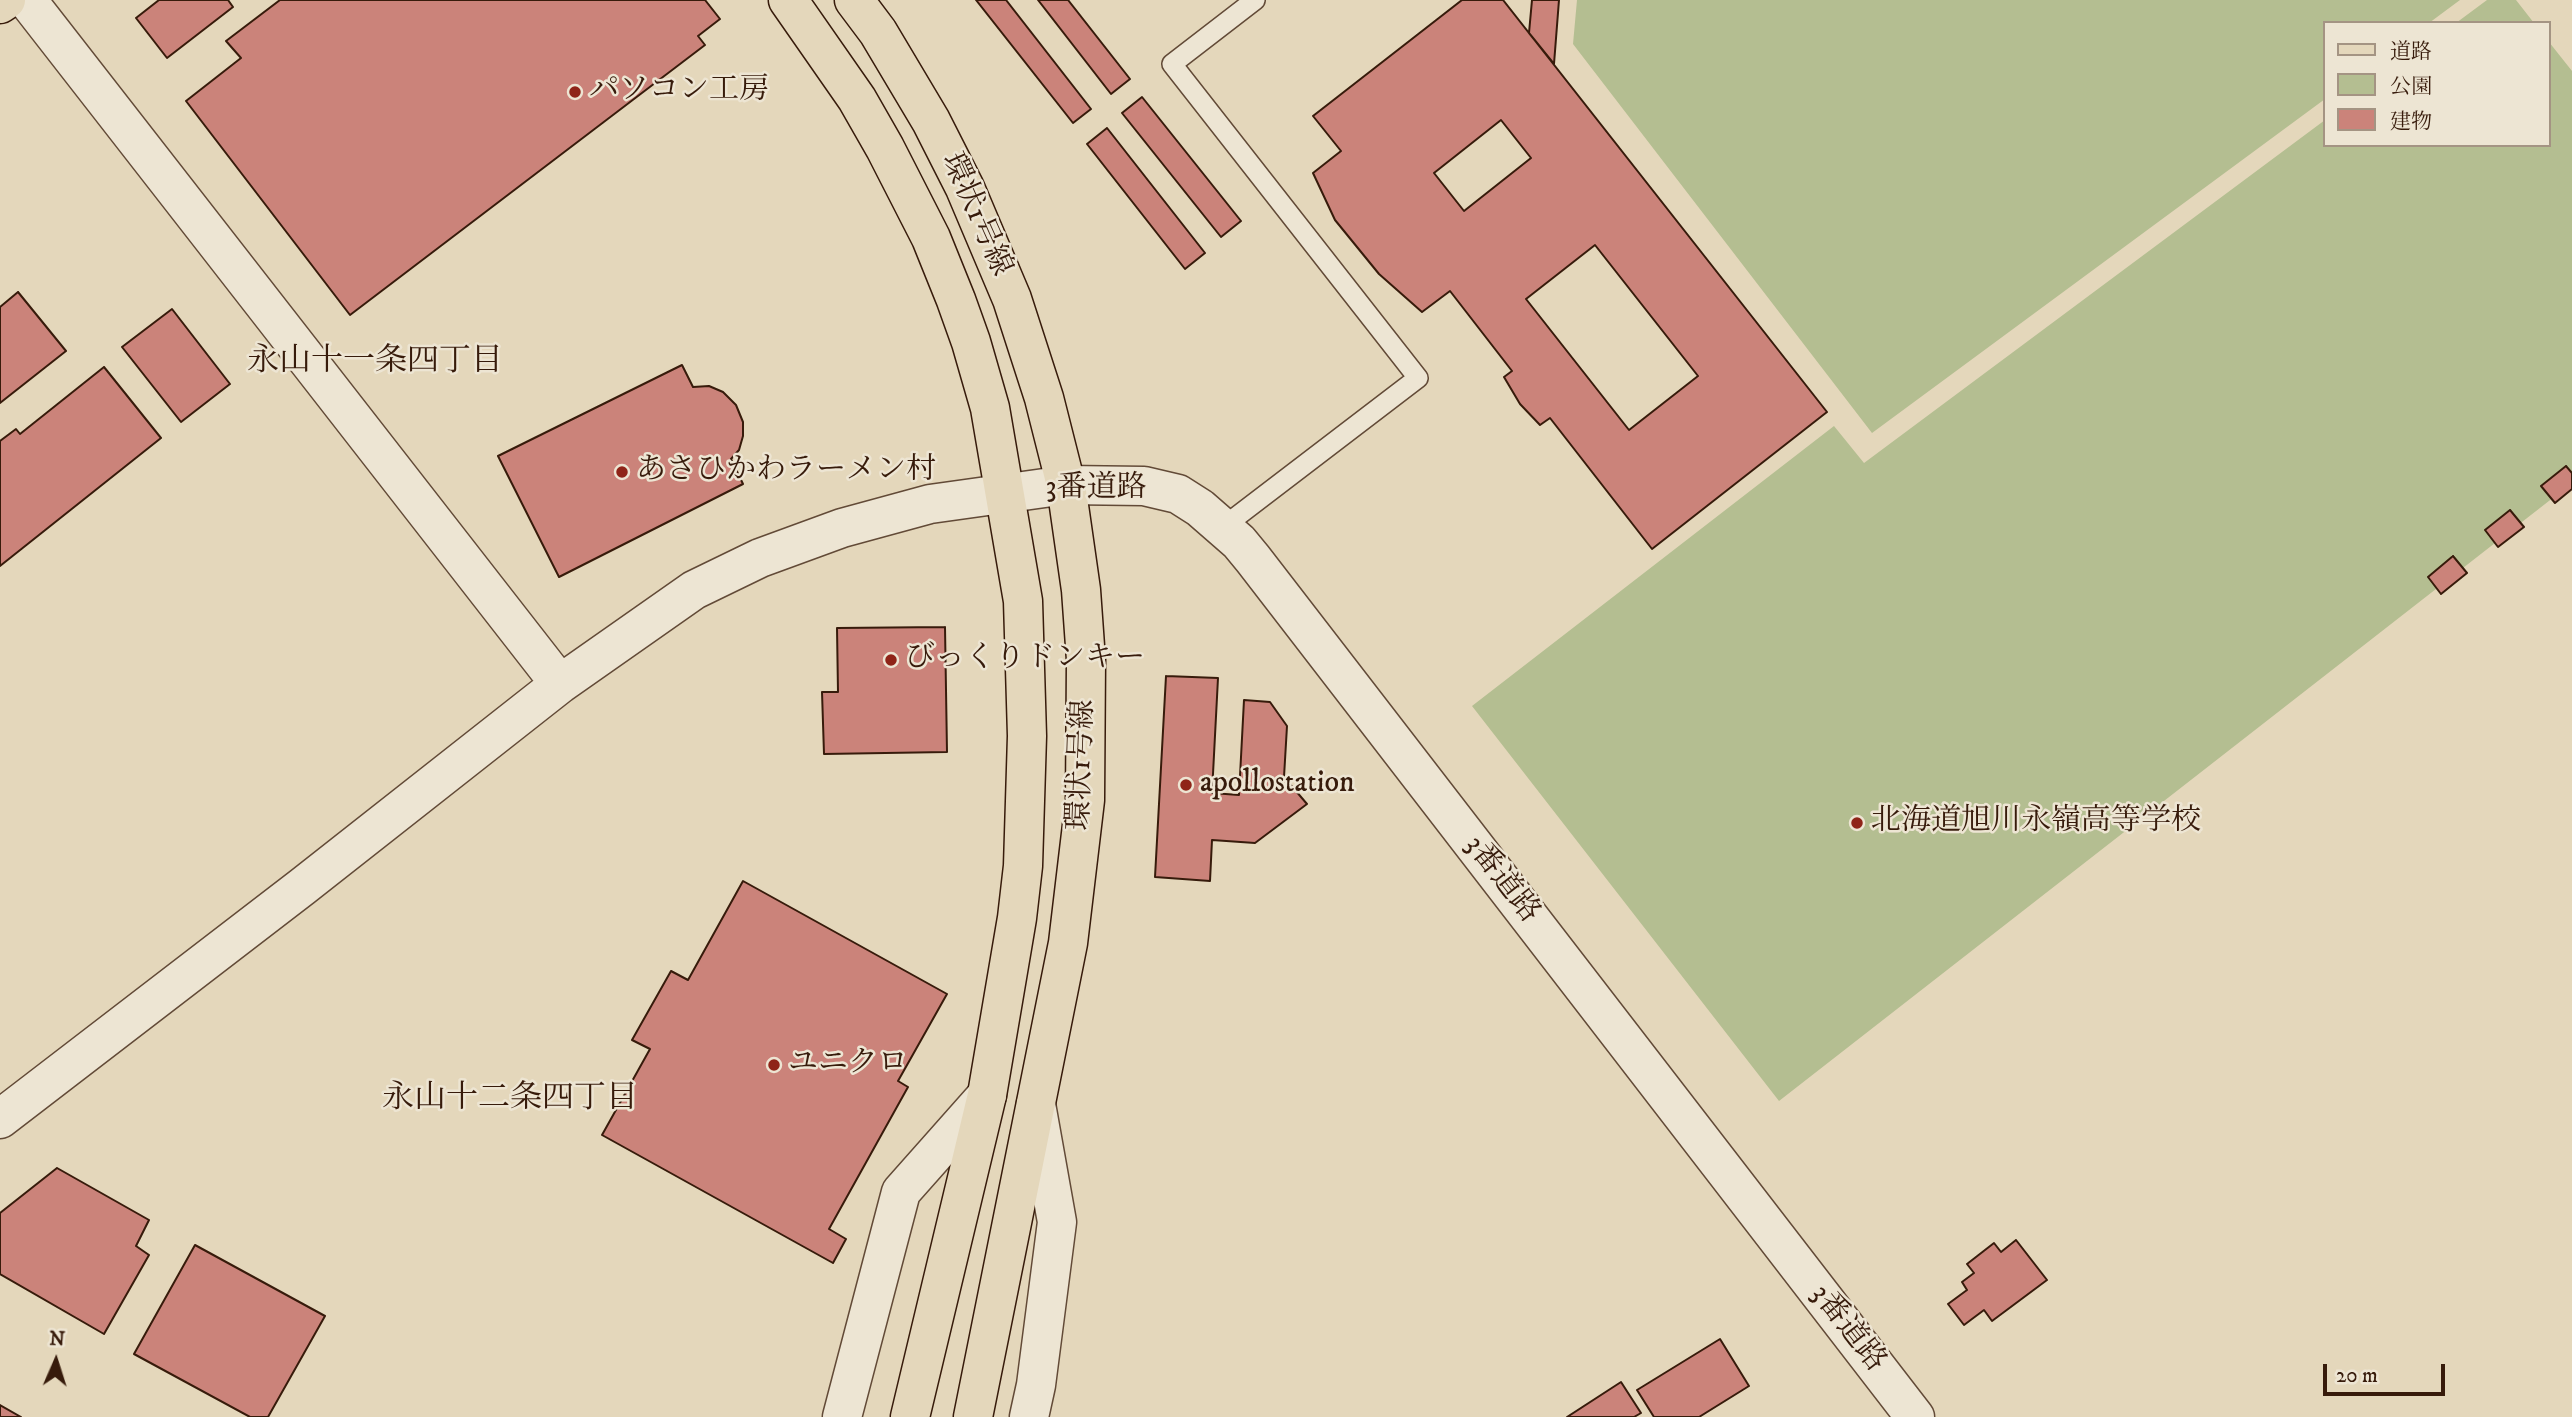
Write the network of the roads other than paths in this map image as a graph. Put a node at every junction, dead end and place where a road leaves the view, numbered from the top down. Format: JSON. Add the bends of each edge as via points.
{"nodes":[{"id":1,"x":6,"y":0,"type":"edge"},
{"id":2,"x":27,"y":0,"type":"edge"},
{"id":3,"x":788,"y":0,"type":"edge"},
{"id":4,"x":855,"y":0,"type":"edge"},
{"id":5,"x":1255,"y":0,"type":"edge"},
{"id":6,"x":0,"y":5,"type":"edge"},
{"id":7,"x":1066,"y":485,"type":"junction"},
{"id":8,"x":1006,"y":494,"type":"junction"},
{"id":9,"x":1223,"y":527,"type":"junction"},
{"id":10,"x":560,"y":684,"type":"junction"},
{"id":11,"x":987,"y":1095,"type":"junction"},
{"id":12,"x":1036,"y":1101,"type":"junction"},
{"id":13,"x":0,"y":1119,"type":"edge"},
{"id":14,"x":914,"y":1403,"type":"edge"},
{"id":15,"x":975,"y":1409,"type":"edge"},
{"id":16,"x":842,"y":1417,"type":"edge"},
{"id":17,"x":1029,"y":1417,"type":"edge"},
{"id":18,"x":1915,"y":1417,"type":"edge"}],
"edges":[{"from":1,"to":6,"type":"main road"},
{"from":2,"to":10,"type":"street"},
{"from":3,"to":8,"type":"main road","name":"環状1号線","via":[[857,99],[931,238],[971,342],[990,408]]},
{"from":4,"to":7,"type":"main road","name":"環状1号線","via":[[931,121],[988,239],[1040,385]]},
{"from":5,"to":9,"type":"lane","via":[[1172,64],[1418,378]]},
{"from":7,"to":8,"type":"street","name":"3番道路"},
{"from":7,"to":9,"type":"street","name":"3番道路","via":[[1162,489],[1178,494]]},
{"from":7,"to":12,"type":"main road","name":"環状1号線","via":[[1086,660],[1085,800],[1068,943]]},
{"from":8,"to":10,"type":"street","name":"3番道路","via":[[930,504],[842,528],[760,558],[694,590]]},
{"from":8,"to":11,"type":"main road","name":"環状1号線","via":[[1026,651],[1023,866]]},
{"from":9,"to":18,"type":"street","name":"3番道路","via":[[1253,559]]},
{"from":10,"to":13,"type":"street","name":"3番道路"},
{"from":11,"to":14,"type":"main road","name":"環状1号線"},
{"from":11,"to":16,"type":"street","via":[[901,1192]]},
{"from":12,"to":15,"type":"main road","name":"環状1号線"},
{"from":12,"to":17,"type":"street","via":[[1057,1222]]}]}
